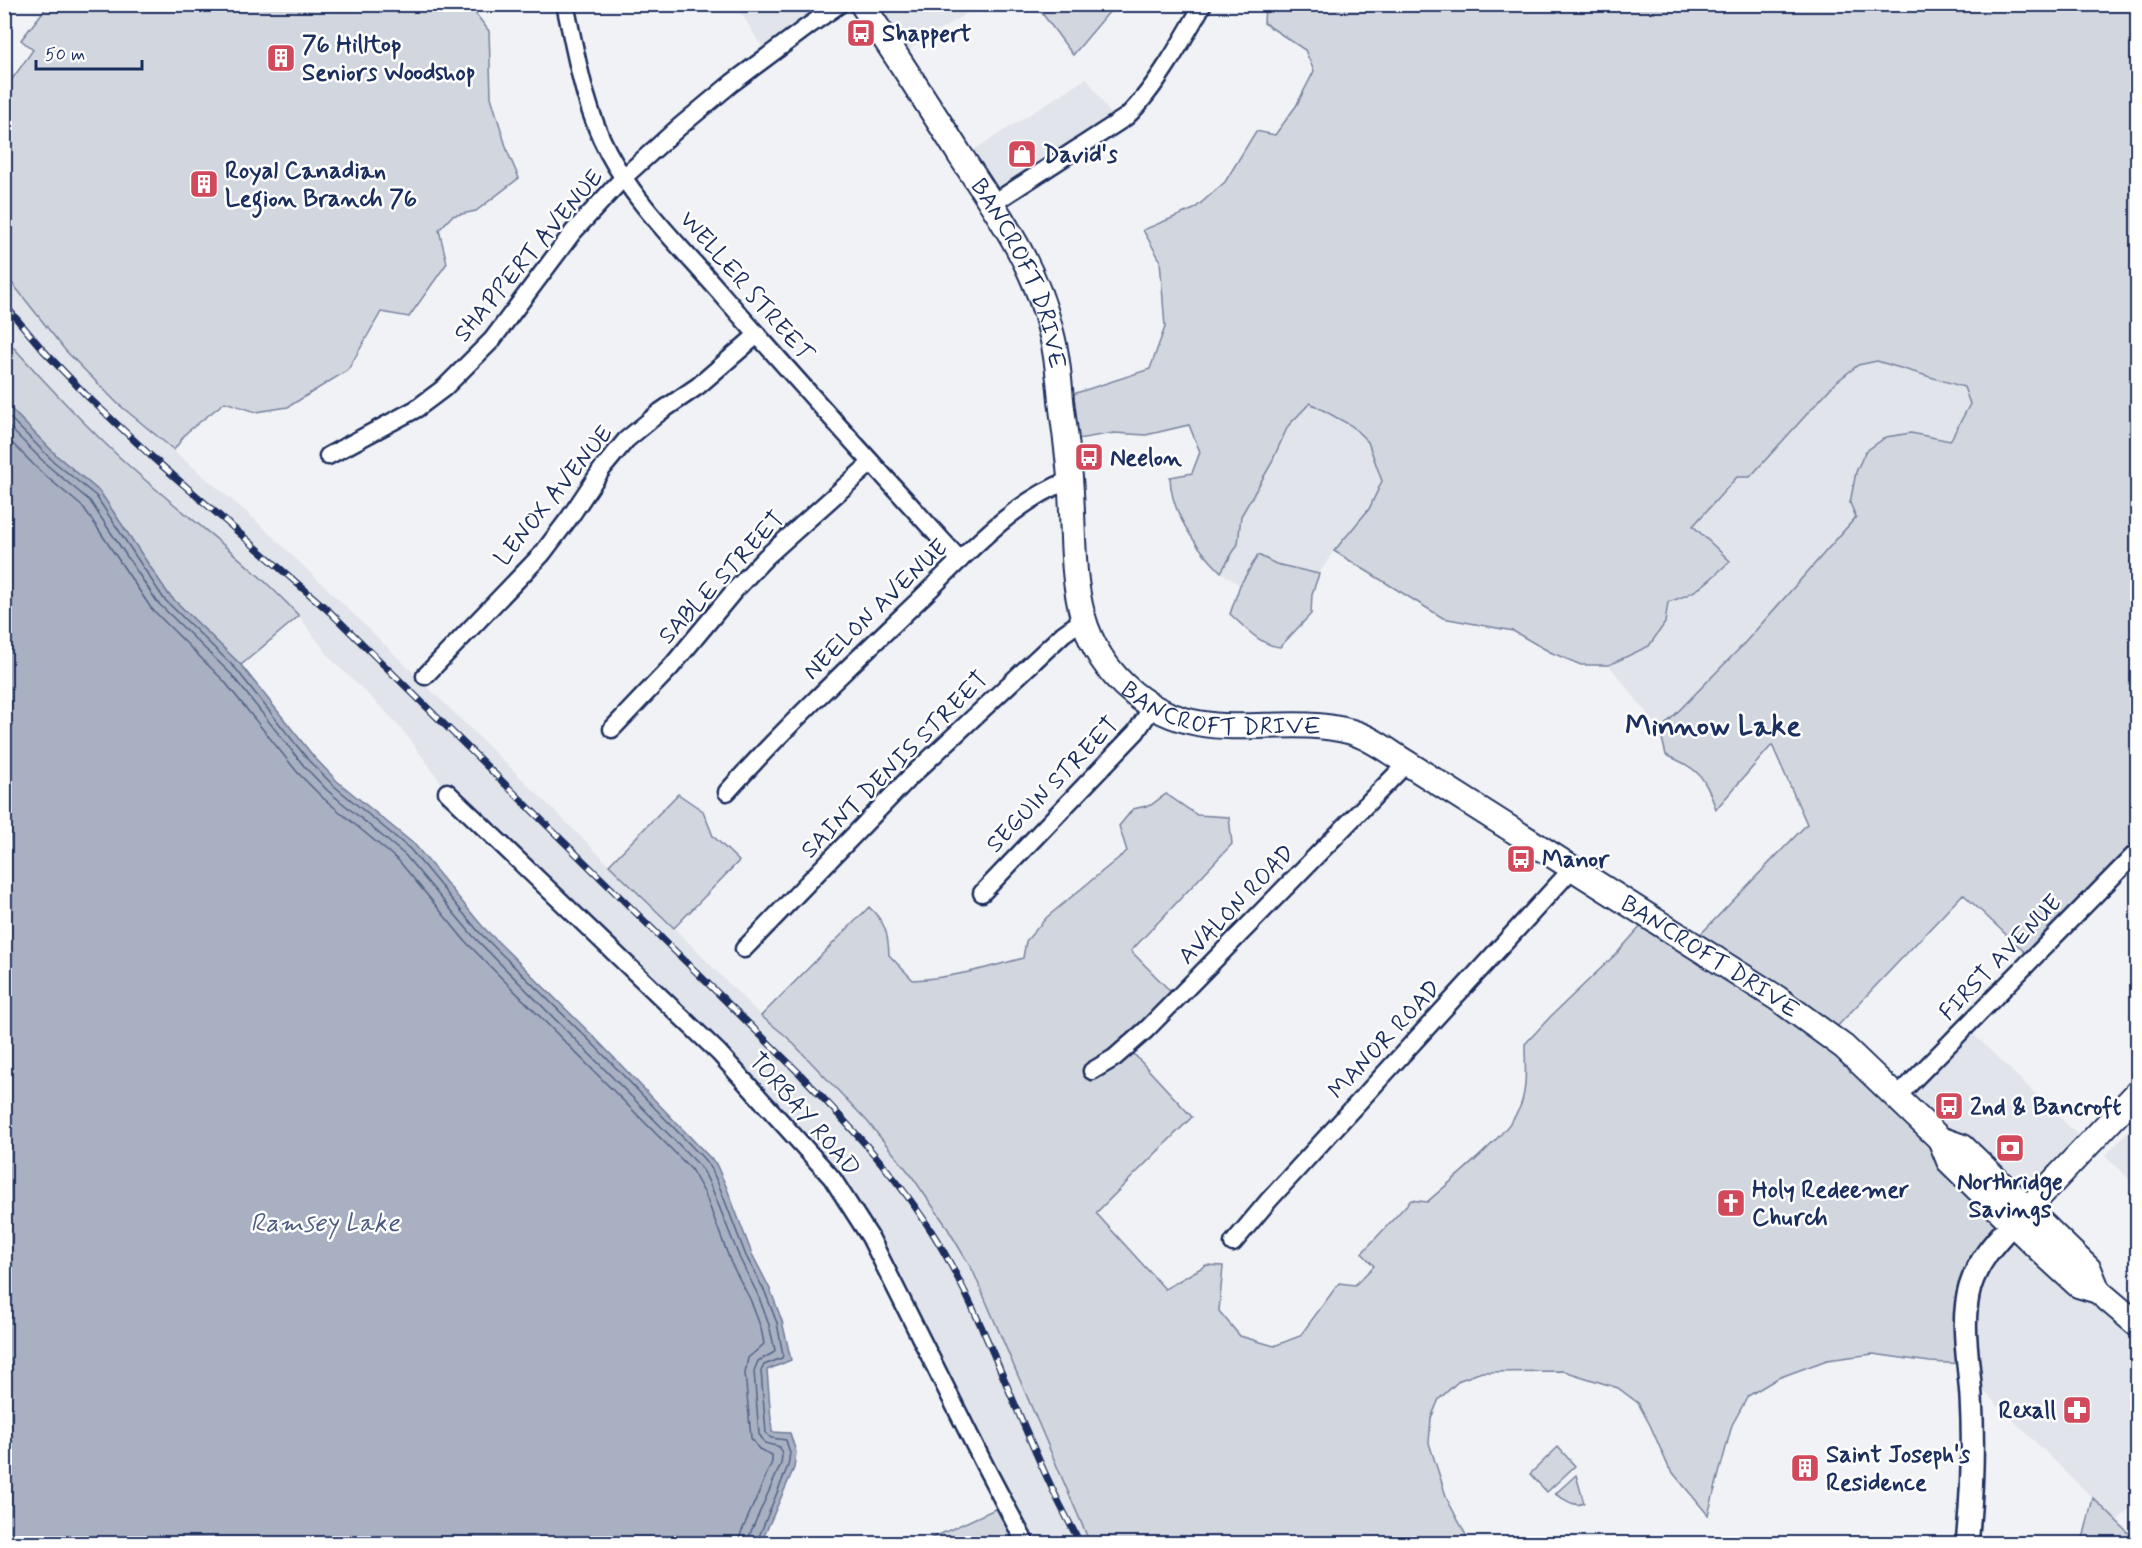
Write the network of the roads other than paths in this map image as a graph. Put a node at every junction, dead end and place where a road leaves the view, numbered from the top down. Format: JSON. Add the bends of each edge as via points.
{"nodes":[{"id":1,"x":565,"y":4,"type":"edge"},
{"id":2,"x":840,"y":4,"type":"edge"},
{"id":3,"x":862,"y":4,"type":"edge"},
{"id":4,"x":1203,"y":4,"type":"edge"},
{"id":5,"x":624,"y":177,"type":"junction"},
{"id":6,"x":992,"y":204,"type":"junction"},
{"id":7,"x":757,"y":335,"type":"junction"},
{"id":8,"x":328,"y":456,"type":"dead end"},
{"id":9,"x":871,"y":463,"type":"junction"},
{"id":10,"x":1070,"y":480,"type":"junction"},
{"id":11,"x":960,"y":560,"type":"junction"},
{"id":12,"x":1084,"y":620,"type":"junction"},
{"id":13,"x":425,"y":676,"type":"dead end"},
{"id":14,"x":1153,"y":706,"type":"junction"},
{"id":15,"x":612,"y":729,"type":"dead end"},
{"id":16,"x":1407,"y":763,"type":"junction"},
{"id":17,"x":447,"y":792,"type":"dead end"},
{"id":18,"x":728,"y":792,"type":"dead end"},
{"id":19,"x":2138,"y":851,"type":"edge"},
{"id":20,"x":1572,"y":869,"type":"junction"},
{"id":21,"x":982,"y":893,"type":"dead end"},
{"id":22,"x":744,"y":949,"type":"dead end"},
{"id":23,"x":1092,"y":1071,"type":"dead end"},
{"id":24,"x":2138,"y":1092,"type":"edge"},
{"id":25,"x":1896,"y":1098,"type":"junction"},
{"id":26,"x":2020,"y":1216,"type":"junction"},
{"id":27,"x":1233,"y":1243,"type":"dead end"},
{"id":28,"x":2138,"y":1325,"type":"edge"},
{"id":29,"x":1026,"y":1544,"type":"edge"},
{"id":30,"x":1967,"y":1544,"type":"edge"}],
"edges":[{"from":1,"to":5,"type":"street","name":"WELLER STREET","via":[[590,109],[609,154]]},
{"from":2,"to":5,"type":"street","name":"SHAPPERT AVENUE","via":[[732,83]]},
{"from":3,"to":6,"type":"main road","name":"BANCROFT DRIVE"},
{"from":4,"to":6,"type":"street","via":[[1137,107]]},
{"from":5,"to":7,"type":"street","name":"WELLER STREET"},
{"from":5,"to":8,"type":"street","name":"SHAPPERT AVENUE","via":[[573,232],[492,340],[450,381],[416,409]]},
{"from":6,"to":10,"type":"main road","name":"BANCROFT DRIVE","via":[[1032,275],[1048,318]]},
{"from":7,"to":9,"type":"street","name":"WELLER STREET"},
{"from":7,"to":13,"type":"street","name":"LENOX AVENUE","via":[[626,440],[542,554]]},
{"from":9,"to":11,"type":"street","name":"WELLER STREET"},
{"from":9,"to":15,"type":"street","name":"SABLE STREET","via":[[766,557]]},
{"from":10,"to":11,"type":"street","name":"NEELON AVENUE","via":[[1021,507]]},
{"from":10,"to":12,"type":"main road","name":"BANCROFT DRIVE","via":[[1074,570]]},
{"from":11,"to":18,"type":"street","name":"NEELON AVENUE","via":[[804,710]]},
{"from":12,"to":14,"type":"main road","name":"BANCROFT DRIVE","via":[[1105,665],[1134,694]]},
{"from":12,"to":22,"type":"street","name":"SAINT DENIS STREET","via":[[1063,634],[908,778]]},
{"from":14,"to":16,"type":"main road","name":"BANCROFT DRIVE","via":[[1214,726],[1285,726],[1350,732],[1366,737]]},
{"from":14,"to":21,"type":"street","name":"SEGUIN STREET","via":[[1136,732]]},
{"from":16,"to":20,"type":"main road","name":"BANCROFT DRIVE"},
{"from":16,"to":23,"type":"street","name":"AVALON ROAD","via":[[1146,1030]]},
{"from":17,"to":29,"type":"street","name":"TORBAY ROAD","via":[[719,1053],[832,1178],[870,1237]]},
{"from":19,"to":25,"type":"street","name":"FIRST AVENUE"},
{"from":20,"to":25,"type":"main road","name":"BANCROFT DRIVE","via":[[1777,998],[1844,1047]]},
{"from":20,"to":27,"type":"street","name":"MANOR ROAD"},
{"from":24,"to":26,"type":"main road"},
{"from":25,"to":26,"type":"main road","name":"BANCROFT DRIVE","via":[[1940,1139],[1948,1161]]},
{"from":26,"to":28,"type":"main road","name":"BANCROFT DRIVE","via":[[2078,1285],[2098,1291]]},
{"from":26,"to":30,"type":"street","via":[[1991,1246],[1969,1290],[1966,1327],[1972,1447]]}]}
